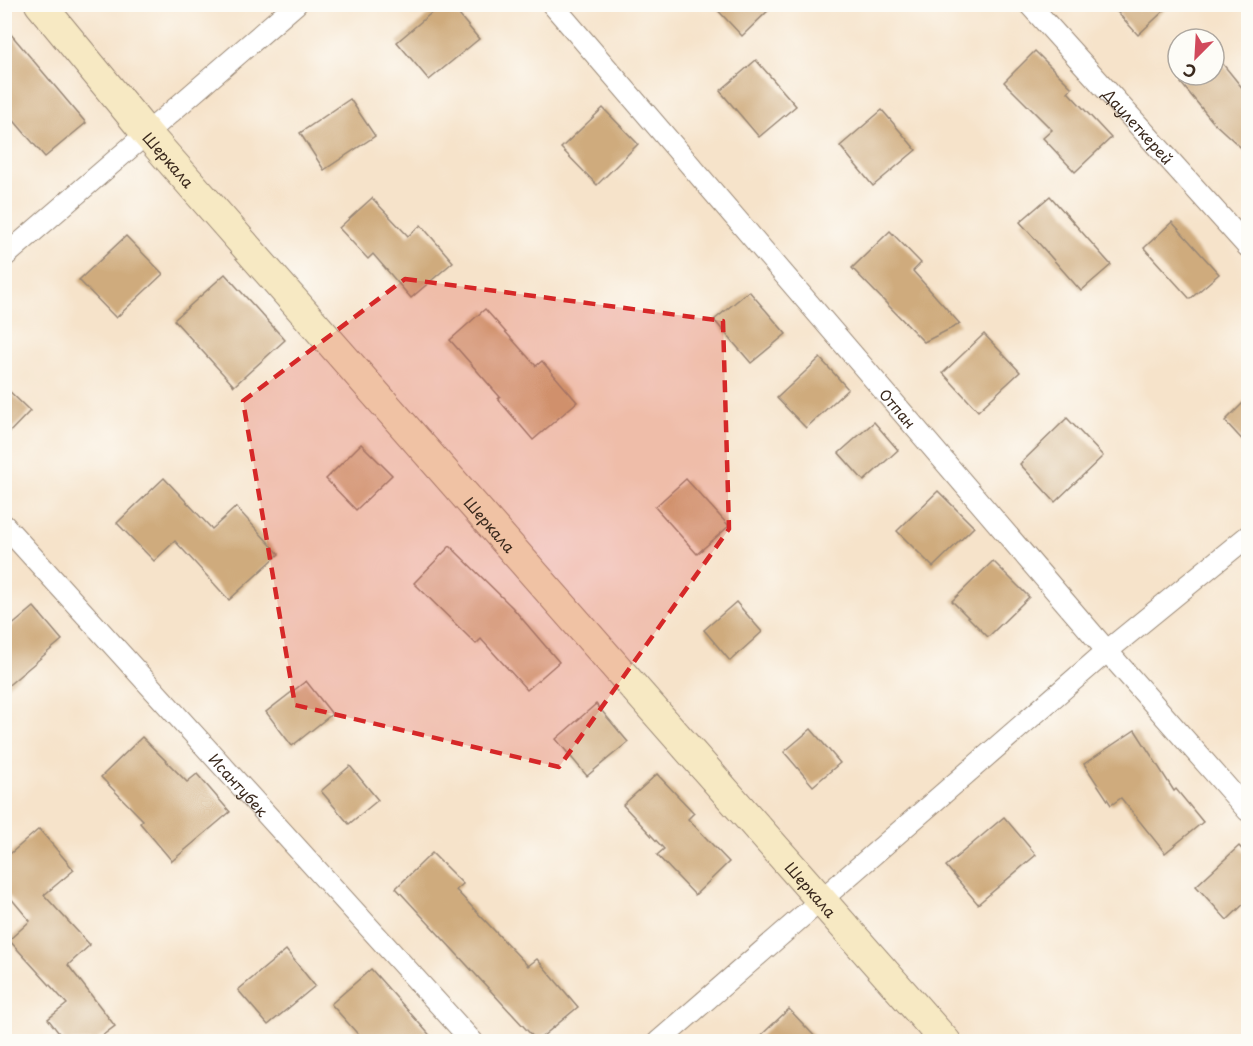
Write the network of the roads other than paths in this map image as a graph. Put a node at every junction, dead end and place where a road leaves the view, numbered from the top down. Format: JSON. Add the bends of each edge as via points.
{"nodes":[{"id":1,"x":40,"y":4,"type":"edge"},
{"id":2,"x":296,"y":4,"type":"edge"},
{"id":3,"x":552,"y":4,"type":"edge"},
{"id":4,"x":1029,"y":4,"type":"edge"},
{"id":5,"x":147,"y":134,"type":"junction"},
{"id":6,"x":1248,"y":247,"type":"edge"},
{"id":7,"x":4,"y":257,"type":"edge"},
{"id":8,"x":4,"y":525,"type":"edge"},
{"id":9,"x":1248,"y":536,"type":"edge"},
{"id":10,"x":1107,"y":651,"type":"junction"},
{"id":11,"x":1248,"y":811,"type":"edge"},
{"id":12,"x":822,"y":900,"type":"junction"},
{"id":13,"x":472,"y":1041,"type":"edge"},
{"id":14,"x":658,"y":1041,"type":"edge"},
{"id":15,"x":946,"y":1041,"type":"edge"}],
"edges":[{"from":1,"to":5,"type":"street","name":"Шеркала"},
{"from":2,"to":5,"type":"street"},
{"from":3,"to":10,"type":"street","name":"Отпан"},
{"from":4,"to":6,"type":"street","name":"Даулеткерей"},
{"from":5,"to":7,"type":"street"},
{"from":5,"to":12,"type":"street","name":"Шеркала"},
{"from":8,"to":13,"type":"street","name":"Исантубек"},
{"from":9,"to":10,"type":"street"},
{"from":10,"to":11,"type":"street","name":"Отпан"},
{"from":10,"to":12,"type":"street"},
{"from":12,"to":14,"type":"street"},
{"from":12,"to":15,"type":"street","name":"Шеркала"}]}
